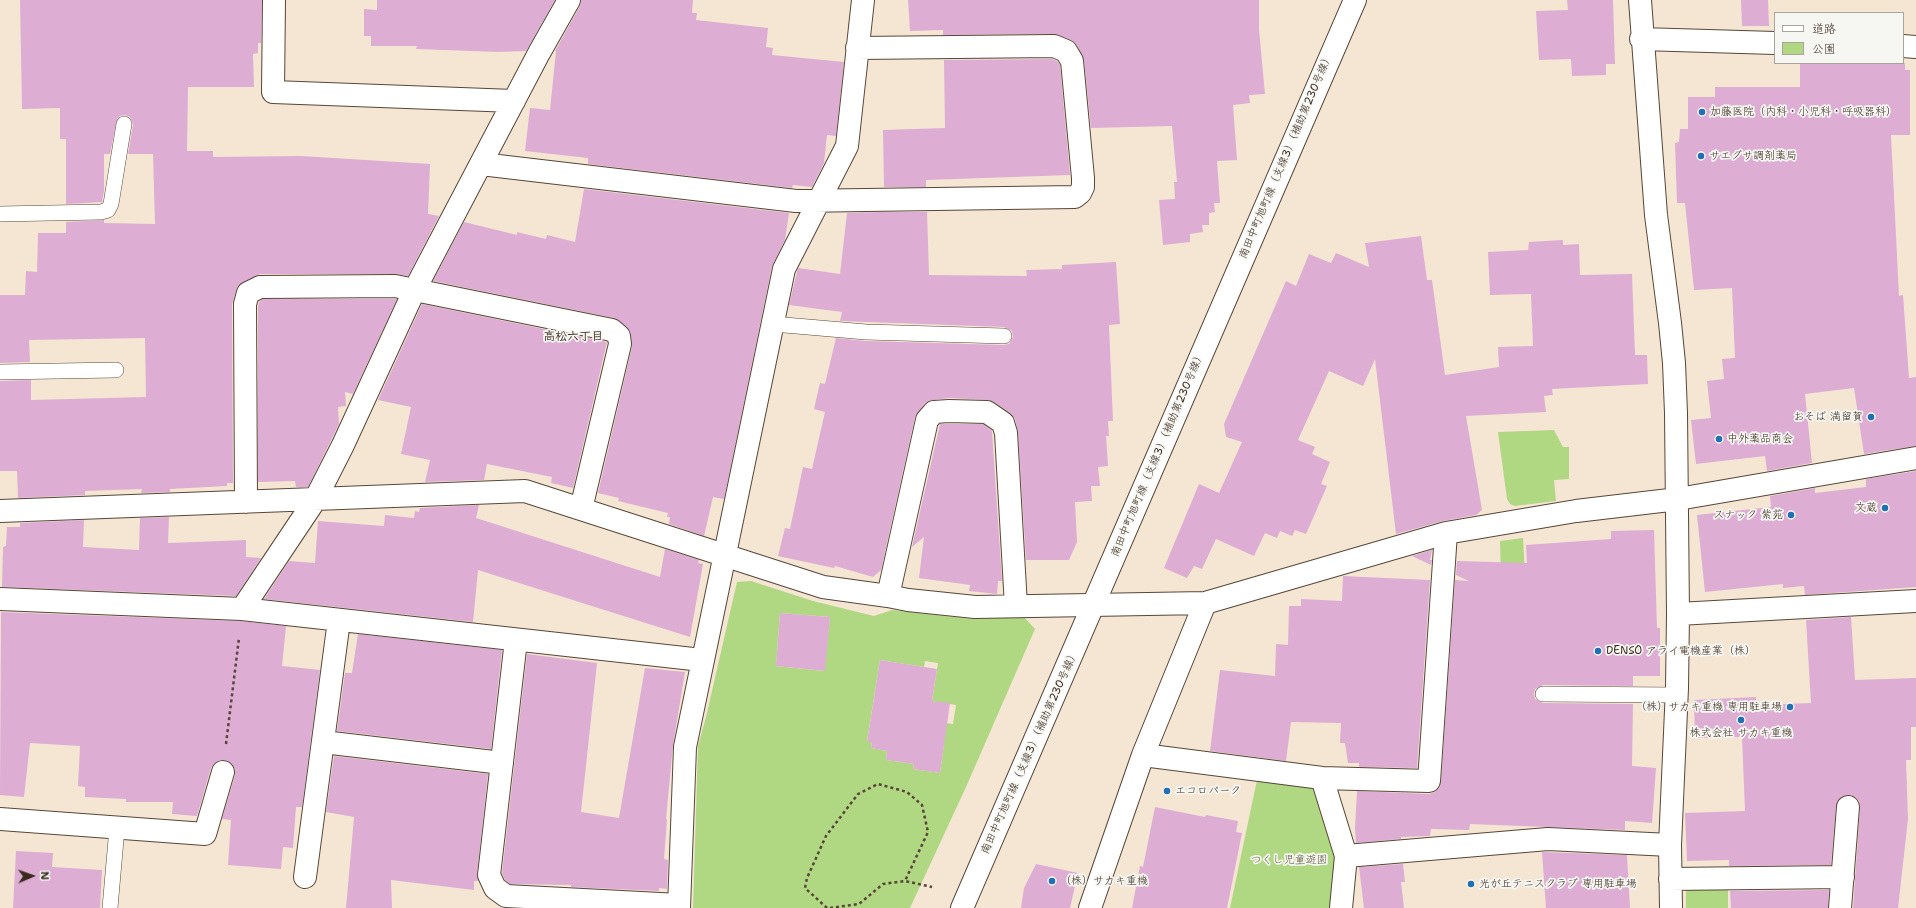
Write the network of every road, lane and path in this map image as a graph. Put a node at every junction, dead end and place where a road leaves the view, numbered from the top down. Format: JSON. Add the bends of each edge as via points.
{"nodes":[{"id":1,"x":274,"y":0,"type":"edge"},
{"id":2,"x":569,"y":0,"type":"edge"},
{"id":3,"x":862,"y":0,"type":"edge"},
{"id":4,"x":1355,"y":0,"type":"edge"},
{"id":5,"x":1640,"y":0,"type":"edge"},
{"id":6,"x":1641,"y":39,"type":"junction"},
{"id":7,"x":1774,"y":42,"type":"edge"},
{"id":8,"x":1904,"y":46,"type":"edge"},
{"id":9,"x":1916,"y":47,"type":"edge"},
{"id":10,"x":857,"y":48,"type":"junction"},
{"id":11,"x":514,"y":101,"type":"junction"},
{"id":12,"x":124,"y":124,"type":"dead end"},
{"id":13,"x":481,"y":164,"type":"junction"},
{"id":14,"x":819,"y":200,"type":"junction"},
{"id":15,"x":0,"y":214,"type":"edge"},
{"id":16,"x":415,"y":289,"type":"junction"},
{"id":17,"x":772,"y":324,"type":"junction"},
{"id":18,"x":1004,"y":336,"type":"dead end"},
{"id":19,"x":116,"y":370,"type":"dead end"},
{"id":20,"x":0,"y":372,"type":"edge"},
{"id":21,"x":1916,"y":458,"type":"edge"},
{"id":22,"x":1678,"y":499,"type":"junction"},
{"id":23,"x":315,"y":500,"type":"junction"},
{"id":24,"x":246,"y":502,"type":"junction"},
{"id":25,"x":581,"y":509,"type":"junction"},
{"id":26,"x":0,"y":511,"type":"edge"},
{"id":27,"x":1446,"y":533,"type":"junction"},
{"id":28,"x":724,"y":555,"type":"junction"},
{"id":29,"x":888,"y":596,"type":"junction"},
{"id":30,"x":0,"y":599,"type":"edge"},
{"id":31,"x":1916,"y":601,"type":"edge"},
{"id":32,"x":1205,"y":603,"type":"junction"},
{"id":33,"x":1094,"y":605,"type":"junction"},
{"id":34,"x":1016,"y":606,"type":"junction"},
{"id":35,"x":242,"y":609,"type":"junction"},
{"id":36,"x":1678,"y":614,"type":"junction"},
{"id":37,"x":339,"y":620,"type":"junction"},
{"id":38,"x":516,"y":640,"type":"junction"},
{"id":39,"x":702,"y":660,"type":"junction"},
{"id":40,"x":1543,"y":694,"type":"dead end"},
{"id":41,"x":1677,"y":695,"type":"junction"},
{"id":42,"x":323,"y":742,"type":"junction"},
{"id":43,"x":1143,"y":755,"type":"junction"},
{"id":44,"x":502,"y":763,"type":"junction"},
{"id":45,"x":223,"y":772,"type":"joint"},
{"id":46,"x":1322,"y":778,"type":"junction"},
{"id":47,"x":1848,"y":807,"type":"dead end"},
{"id":48,"x":0,"y":819,"type":"edge"},
{"id":49,"x":117,"y":828,"type":"junction"},
{"id":50,"x":1670,"y":845,"type":"junction"},
{"id":51,"x":1346,"y":856,"type":"junction"},
{"id":52,"x":305,"y":877,"type":"dead end"},
{"id":53,"x":1843,"y":877,"type":"junction"},
{"id":54,"x":1670,"y":878,"type":"junction"},
{"id":55,"x":905,"y":881,"type":"junction"},
{"id":56,"x":932,"y":886,"type":"dead end"},
{"id":57,"x":679,"y":907,"type":"edge"},
{"id":58,"x":110,"y":908,"type":"edge"},
{"id":59,"x":827,"y":908,"type":"edge"},
{"id":60,"x":830,"y":908,"type":"edge"},
{"id":61,"x":962,"y":908,"type":"edge"},
{"id":62,"x":1090,"y":908,"type":"edge"},
{"id":63,"x":1341,"y":908,"type":"edge"},
{"id":64,"x":1671,"y":908,"type":"edge"},
{"id":65,"x":1840,"y":908,"type":"edge"}],
"edges":[{"from":1,"to":11,"type":"street","via":[[273,92]]},
{"from":2,"to":11,"type":"street"},
{"from":3,"to":10,"type":"street"},
{"from":4,"to":33,"type":"street","name":"南田中町旭町線（支線3）（補助第230号線）"},
{"from":5,"to":6,"type":"street"},
{"from":6,"to":7,"type":"street"},
{"from":6,"to":22,"type":"street","via":[[1656,215],[1674,364]]},
{"from":8,"to":9,"type":"street"},
{"from":10,"to":14,"type":"street","via":[[847,146]]},
{"from":10,"to":14,"type":"street","via":[[1054,46],[1066,51],[1072,61],[1083,187],[1075,197]]},
{"from":11,"to":13,"type":"street"},
{"from":12,"to":15,"type":"lane","via":[[108,210]]},
{"from":13,"to":14,"type":"street","via":[[796,201]]},
{"from":13,"to":16,"type":"street"},
{"from":14,"to":17,"type":"street","via":[[784,268]]},
{"from":16,"to":23,"type":"street"},
{"from":16,"to":24,"type":"street","via":[[395,286],[260,287],[248,294],[245,304]]},
{"from":16,"to":25,"type":"street","via":[[612,330],[619,336],[620,344]]},
{"from":17,"to":18,"type":"lane","via":[[866,332]]},
{"from":17,"to":28,"type":"street"},
{"from":19,"to":20,"type":"lane"},
{"from":21,"to":22,"type":"street"},
{"from":22,"to":27,"type":"street","via":[[1576,511]]},
{"from":22,"to":36,"type":"street"},
{"from":23,"to":24,"type":"street"},
{"from":23,"to":25,"type":"street","via":[[525,491]]},
{"from":23,"to":35,"type":"street"},
{"from":24,"to":26,"type":"street"},
{"from":25,"to":28,"type":"street"},
{"from":27,"to":32,"type":"street"},
{"from":27,"to":46,"type":"street","via":[[1429,781]]},
{"from":28,"to":29,"type":"street","via":[[823,587]]},
{"from":28,"to":39,"type":"street"},
{"from":29,"to":34,"type":"street","via":[[975,607]]},
{"from":29,"to":34,"type":"street","via":[[927,420],[934,412],[986,412],[1003,423],[1006,433]]},
{"from":30,"to":35,"type":"street"},
{"from":31,"to":36,"type":"street"},
{"from":32,"to":33,"type":"street"},
{"from":32,"to":43,"type":"street"},
{"from":33,"to":34,"type":"street"},
{"from":33,"to":61,"type":"street","name":"南田中町旭町線（支線3）（補助第230号線）"},
{"from":35,"to":37,"type":"street"},
{"from":35,"to":45,"type":"path"},
{"from":36,"to":41,"type":"street"},
{"from":37,"to":38,"type":"street"},
{"from":37,"to":42,"type":"street"},
{"from":38,"to":39,"type":"street"},
{"from":38,"to":44,"type":"street"},
{"from":39,"to":57,"type":"street","via":[[685,747]]},
{"from":40,"to":41,"type":"lane"},
{"from":41,"to":50,"type":"street"},
{"from":42,"to":44,"type":"street"},
{"from":42,"to":52,"type":"street"},
{"from":43,"to":46,"type":"street"},
{"from":43,"to":62,"type":"street"},
{"from":44,"to":57,"type":"street","via":[[489,875],[495,888],[506,896]]},
{"from":45,"to":49,"type":"street","via":[[205,834]]},
{"from":46,"to":51,"type":"street"},
{"from":47,"to":53,"type":"street"},
{"from":48,"to":49,"type":"street"},
{"from":49,"to":58,"type":"lane"},
{"from":50,"to":51,"type":"street","via":[[1548,839]]},
{"from":50,"to":54,"type":"street"},
{"from":51,"to":63,"type":"street"},
{"from":53,"to":54,"type":"street"},
{"from":53,"to":65,"type":"street"},
{"from":54,"to":64,"type":"street"},
{"from":55,"to":56,"type":"path"},
{"from":55,"to":59,"type":"path","via":[[928,832],[922,805],[908,792],[878,784],[858,794],[826,836],[807,878],[805,888]]},
{"from":55,"to":60,"type":"path","via":[[883,884],[859,904]]}]}
